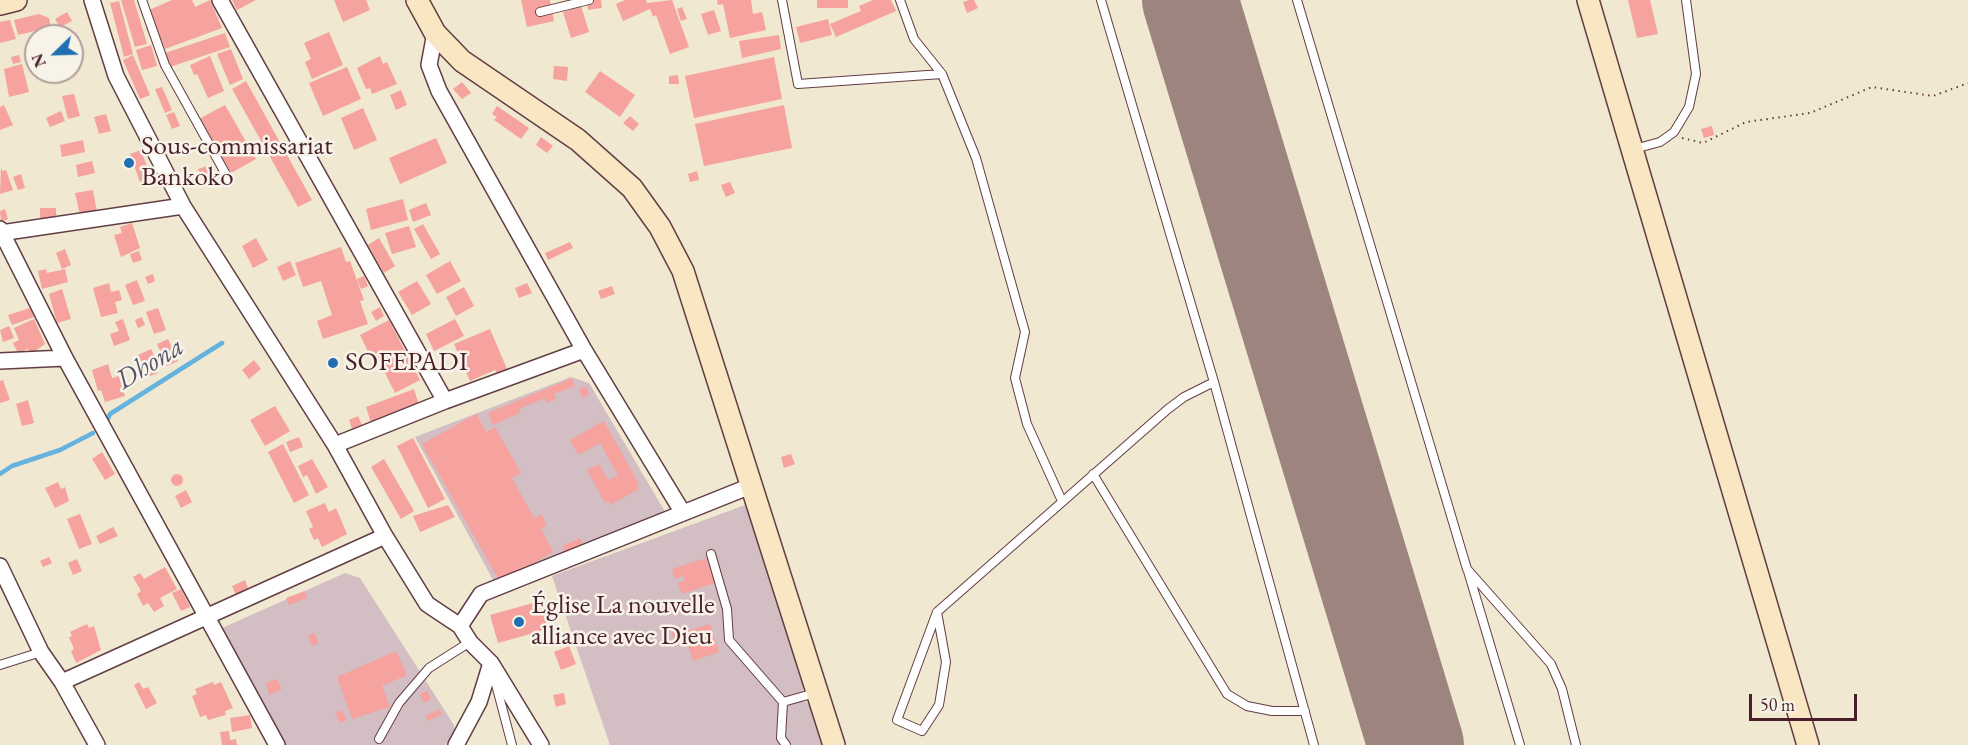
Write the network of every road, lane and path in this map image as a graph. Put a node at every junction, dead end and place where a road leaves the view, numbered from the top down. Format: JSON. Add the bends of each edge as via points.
{"nodes":[{"id":1,"x":16,"y":0,"type":"edge"},
{"id":2,"x":92,"y":0,"type":"edge"},
{"id":3,"x":142,"y":0,"type":"edge"},
{"id":4,"x":220,"y":0,"type":"edge"},
{"id":5,"x":417,"y":0,"type":"edge"},
{"id":6,"x":589,"y":0,"type":"edge"},
{"id":7,"x":783,"y":0,"type":"edge"},
{"id":8,"x":900,"y":0,"type":"edge"},
{"id":9,"x":1101,"y":0,"type":"edge"},
{"id":10,"x":1297,"y":0,"type":"edge"},
{"id":11,"x":1588,"y":0,"type":"edge"},
{"id":12,"x":1686,"y":0,"type":"edge"},
{"id":13,"x":0,"y":4,"type":"edge"},
{"id":14,"x":540,"y":12,"type":"dead end"},
{"id":15,"x":435,"y":33,"type":"junction"},
{"id":16,"x":942,"y":74,"type":"junction"},
{"id":17,"x":1968,"y":83,"type":"edge"},
{"id":18,"x":1660,"y":142,"type":"junction"},
{"id":19,"x":1634,"y":149,"type":"junction"},
{"id":20,"x":229,"y":180,"type":"dead end"},
{"id":21,"x":183,"y":206,"type":"junction"},
{"id":22,"x":1,"y":232,"type":"edge"},
{"id":23,"x":584,"y":350,"type":"junction"},
{"id":24,"x":65,"y":358,"type":"junction"},
{"id":25,"x":0,"y":361,"type":"edge"},
{"id":26,"x":1214,"y":382,"type":"junction"},
{"id":27,"x":445,"y":401,"type":"junction"},
{"id":28,"x":335,"y":445,"type":"junction"},
{"id":29,"x":1093,"y":474,"type":"junction"},
{"id":30,"x":753,"y":485,"type":"junction"},
{"id":31,"x":1062,"y":501,"type":"junction"},
{"id":32,"x":683,"y":513,"type":"junction"},
{"id":33,"x":385,"y":536,"type":"junction"},
{"id":34,"x":711,"y":554,"type":"dead end"},
{"id":35,"x":0,"y":566,"type":"edge"},
{"id":36,"x":1467,"y":569,"type":"junction"},
{"id":37,"x":937,"y":612,"type":"junction"},
{"id":38,"x":208,"y":616,"type":"junction"},
{"id":39,"x":460,"y":626,"type":"junction"},
{"id":40,"x":470,"y":642,"type":"junction"},
{"id":41,"x":41,"y":652,"type":"junction"},
{"id":42,"x":491,"y":663,"type":"junction"},
{"id":43,"x":0,"y":665,"type":"edge"},
{"id":44,"x":62,"y":682,"type":"junction"},
{"id":45,"x":816,"y":692,"type":"junction"},
{"id":46,"x":783,"y":702,"type":"junction"},
{"id":47,"x":1305,"y":711,"type":"junction"},
{"id":48,"x":379,"y":739,"type":"dead end"},
{"id":49,"x":97,"y":745,"type":"edge"},
{"id":50,"x":277,"y":745,"type":"edge"},
{"id":51,"x":456,"y":745,"type":"edge"},
{"id":52,"x":512,"y":745,"type":"edge"},
{"id":53,"x":541,"y":745,"type":"edge"},
{"id":54,"x":786,"y":745,"type":"edge"},
{"id":55,"x":834,"y":745,"type":"edge"},
{"id":56,"x":1314,"y":745,"type":"edge"},
{"id":57,"x":1520,"y":745,"type":"edge"},
{"id":58,"x":1576,"y":745,"type":"edge"},
{"id":59,"x":1808,"y":745,"type":"edge"}],
"edges":[{"from":1,"to":13,"type":"street"},
{"from":2,"to":21,"type":"street","via":[[116,76]]},
{"from":3,"to":20,"type":"lane","via":[[165,65]]},
{"from":4,"to":27,"type":"street"},
{"from":5,"to":15,"type":"street"},
{"from":6,"to":14,"type":"lane"},
{"from":7,"to":16,"type":"lane","via":[[798,84]]},
{"from":8,"to":16,"type":"lane","via":[[914,39]]},
{"from":9,"to":26,"type":"lane"},
{"from":10,"to":36,"type":"lane"},
{"from":11,"to":19,"type":"street"},
{"from":12,"to":18,"type":"lane","via":[[1696,74],[1689,107],[1674,132]]},
{"from":15,"to":23,"type":"street","via":[[429,65],[439,91]]},
{"from":15,"to":30,"type":"street","via":[[462,61],[578,140],[632,188],[660,227],[683,271]]},
{"from":16,"to":31,"type":"lane","via":[[976,158],[1025,332],[1015,378],[1027,424]]},
{"from":17,"to":18,"type":"path","via":[[1933,96],[1872,87],[1810,113],[1746,122],[1703,143],[1684,138]]},
{"from":18,"to":19,"type":"lane"},
{"from":19,"to":59,"type":"street"},
{"from":21,"to":22,"type":"street"},
{"from":21,"to":28,"type":"street"},
{"from":22,"to":24,"type":"street"},
{"from":23,"to":27,"type":"street"},
{"from":23,"to":32,"type":"street"},
{"from":24,"to":25,"type":"street"},
{"from":24,"to":38,"type":"street"},
{"from":26,"to":29,"type":"lane","via":[[1168,409]]},
{"from":26,"to":47,"type":"lane"},
{"from":27,"to":28,"type":"street"},
{"from":28,"to":33,"type":"street"},
{"from":29,"to":31,"type":"lane"},
{"from":29,"to":47,"type":"lane","via":[[1227,694],[1247,706]]},
{"from":30,"to":32,"type":"street"},
{"from":30,"to":45,"type":"street"},
{"from":31,"to":37,"type":"lane"},
{"from":32,"to":39,"type":"street","via":[[481,594]]},
{"from":33,"to":38,"type":"street"},
{"from":33,"to":39,"type":"street","via":[[428,604]]},
{"from":34,"to":46,"type":"lane","via":[[727,609],[729,640]]},
{"from":35,"to":41,"type":"street"},
{"from":36,"to":57,"type":"lane"},
{"from":36,"to":58,"type":"lane","via":[[1551,664],[1562,689]]},
{"from":37,"to":37,"type":"lane","via":[[897,720],[922,731],[939,705],[946,662]]},
{"from":38,"to":44,"type":"street"},
{"from":38,"to":50,"type":"street"},
{"from":39,"to":40,"type":"street"},
{"from":40,"to":42,"type":"street"},
{"from":40,"to":48,"type":"lane","via":[[429,668],[399,703]]},
{"from":41,"to":43,"type":"lane"},
{"from":41,"to":44,"type":"street"},
{"from":42,"to":51,"type":"street","via":[[479,702]]},
{"from":42,"to":52,"type":"lane"},
{"from":42,"to":53,"type":"street"},
{"from":44,"to":49,"type":"street"},
{"from":45,"to":46,"type":"lane"},
{"from":45,"to":55,"type":"street"},
{"from":46,"to":54,"type":"lane","via":[[781,738]]},
{"from":47,"to":56,"type":"lane"}]}
